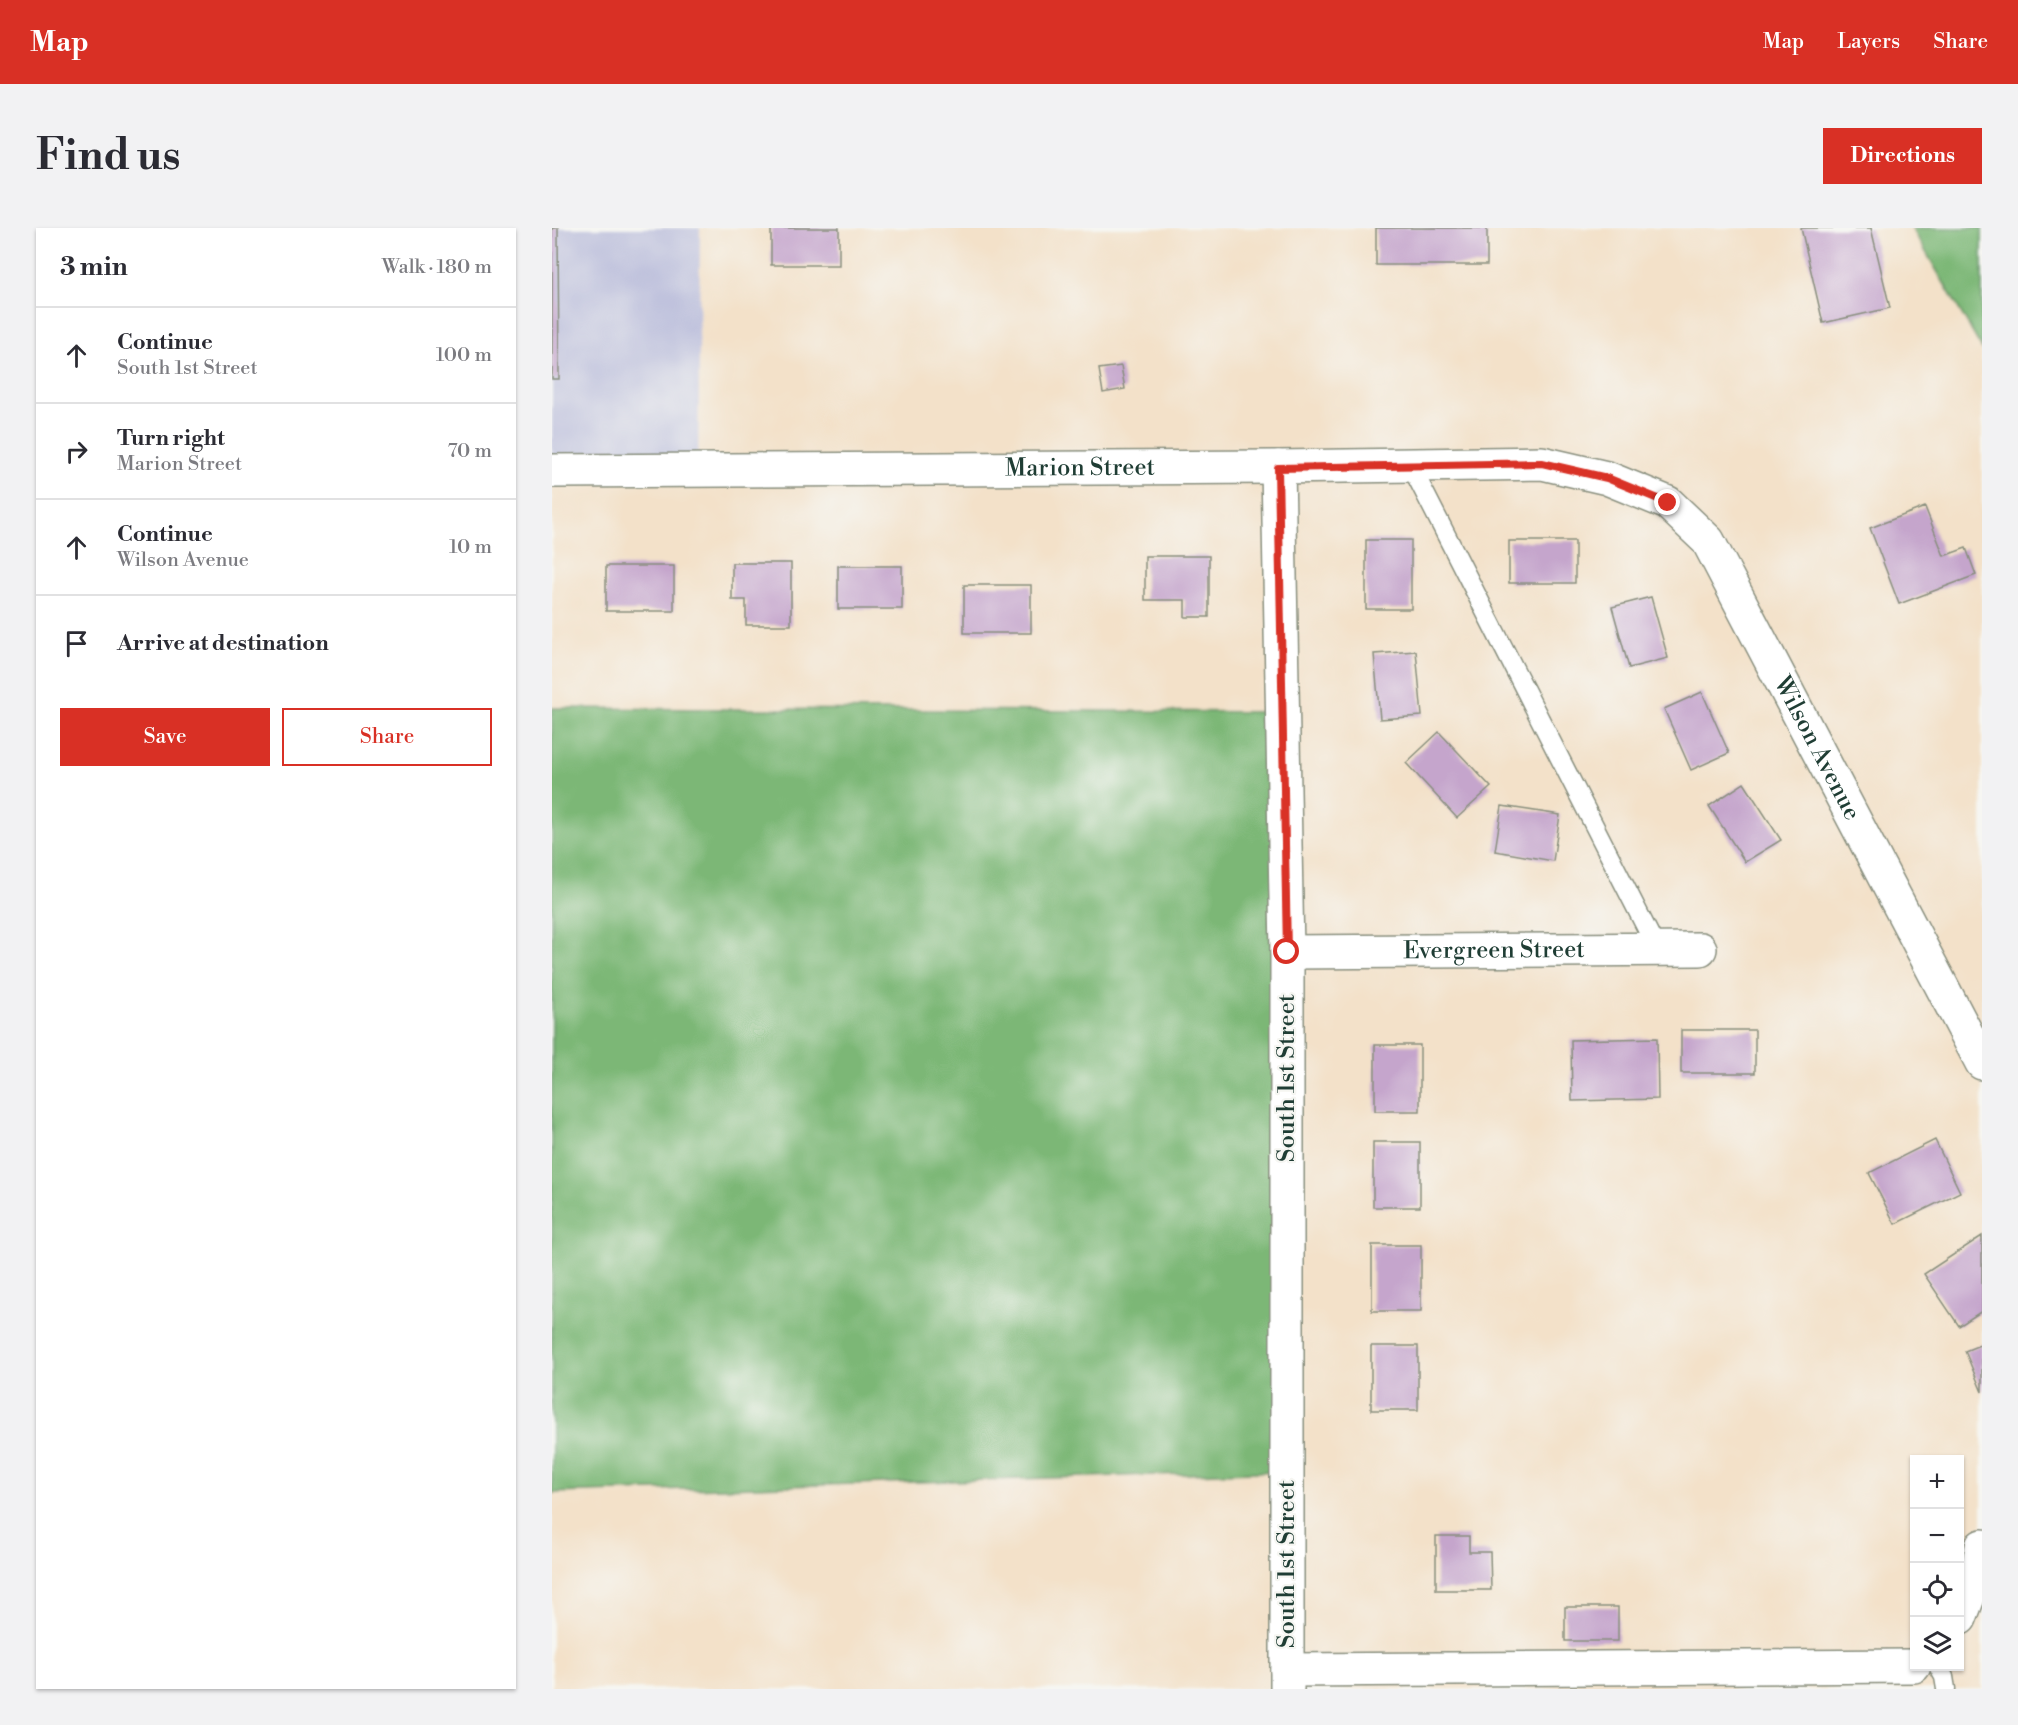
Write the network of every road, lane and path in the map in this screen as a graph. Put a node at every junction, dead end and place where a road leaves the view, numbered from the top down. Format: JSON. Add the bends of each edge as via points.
{"nodes":[{"id":1,"x":1410,"y":464,"type":"junction"},
{"id":2,"x":1278,"y":468,"type":"junction"},
{"id":3,"x":552,"y":471,"type":"edge"},
{"id":4,"x":1607,"y":478,"type":"joint"},
{"id":5,"x":1657,"y":949,"type":"junction"},
{"id":6,"x":1700,"y":949,"type":"dead end"},
{"id":7,"x":1287,"y":952,"type":"junction"},
{"id":8,"x":1982,"y":1063,"type":"edge"},
{"id":9,"x":1982,"y":1546,"type":"edge"},
{"id":10,"x":1959,"y":1617,"type":"edge"},
{"id":11,"x":1910,"y":1666,"type":"edge"},
{"id":12,"x":1941,"y":1671,"type":"edge"},
{"id":13,"x":1287,"y":1679,"type":"edge"},
{"id":14,"x":1946,"y":1689,"type":"edge"}],
"edges":[{"from":1,"to":2,"type":"street","name":"Marion Street"},
{"from":1,"to":4,"type":"street","name":"Marion Street","via":[[1542,463]]},
{"from":1,"to":5,"type":"lane"},
{"from":2,"to":3,"type":"street","name":"Marion Street"},
{"from":2,"to":7,"type":"street","name":"South 1st Street"},
{"from":4,"to":8,"type":"street","name":"Wilson Avenue","via":[[1668,503],[1708,542]]},
{"from":5,"to":6,"type":"street","name":"Evergreen Street"},
{"from":5,"to":7,"type":"street","name":"Evergreen Street"},
{"from":7,"to":13,"type":"street","name":"South 1st Street"},
{"from":9,"to":10,"type":"street","via":[[1977,1575]]},
{"from":11,"to":13,"type":"street"},
{"from":12,"to":14,"type":"lane"}]}
